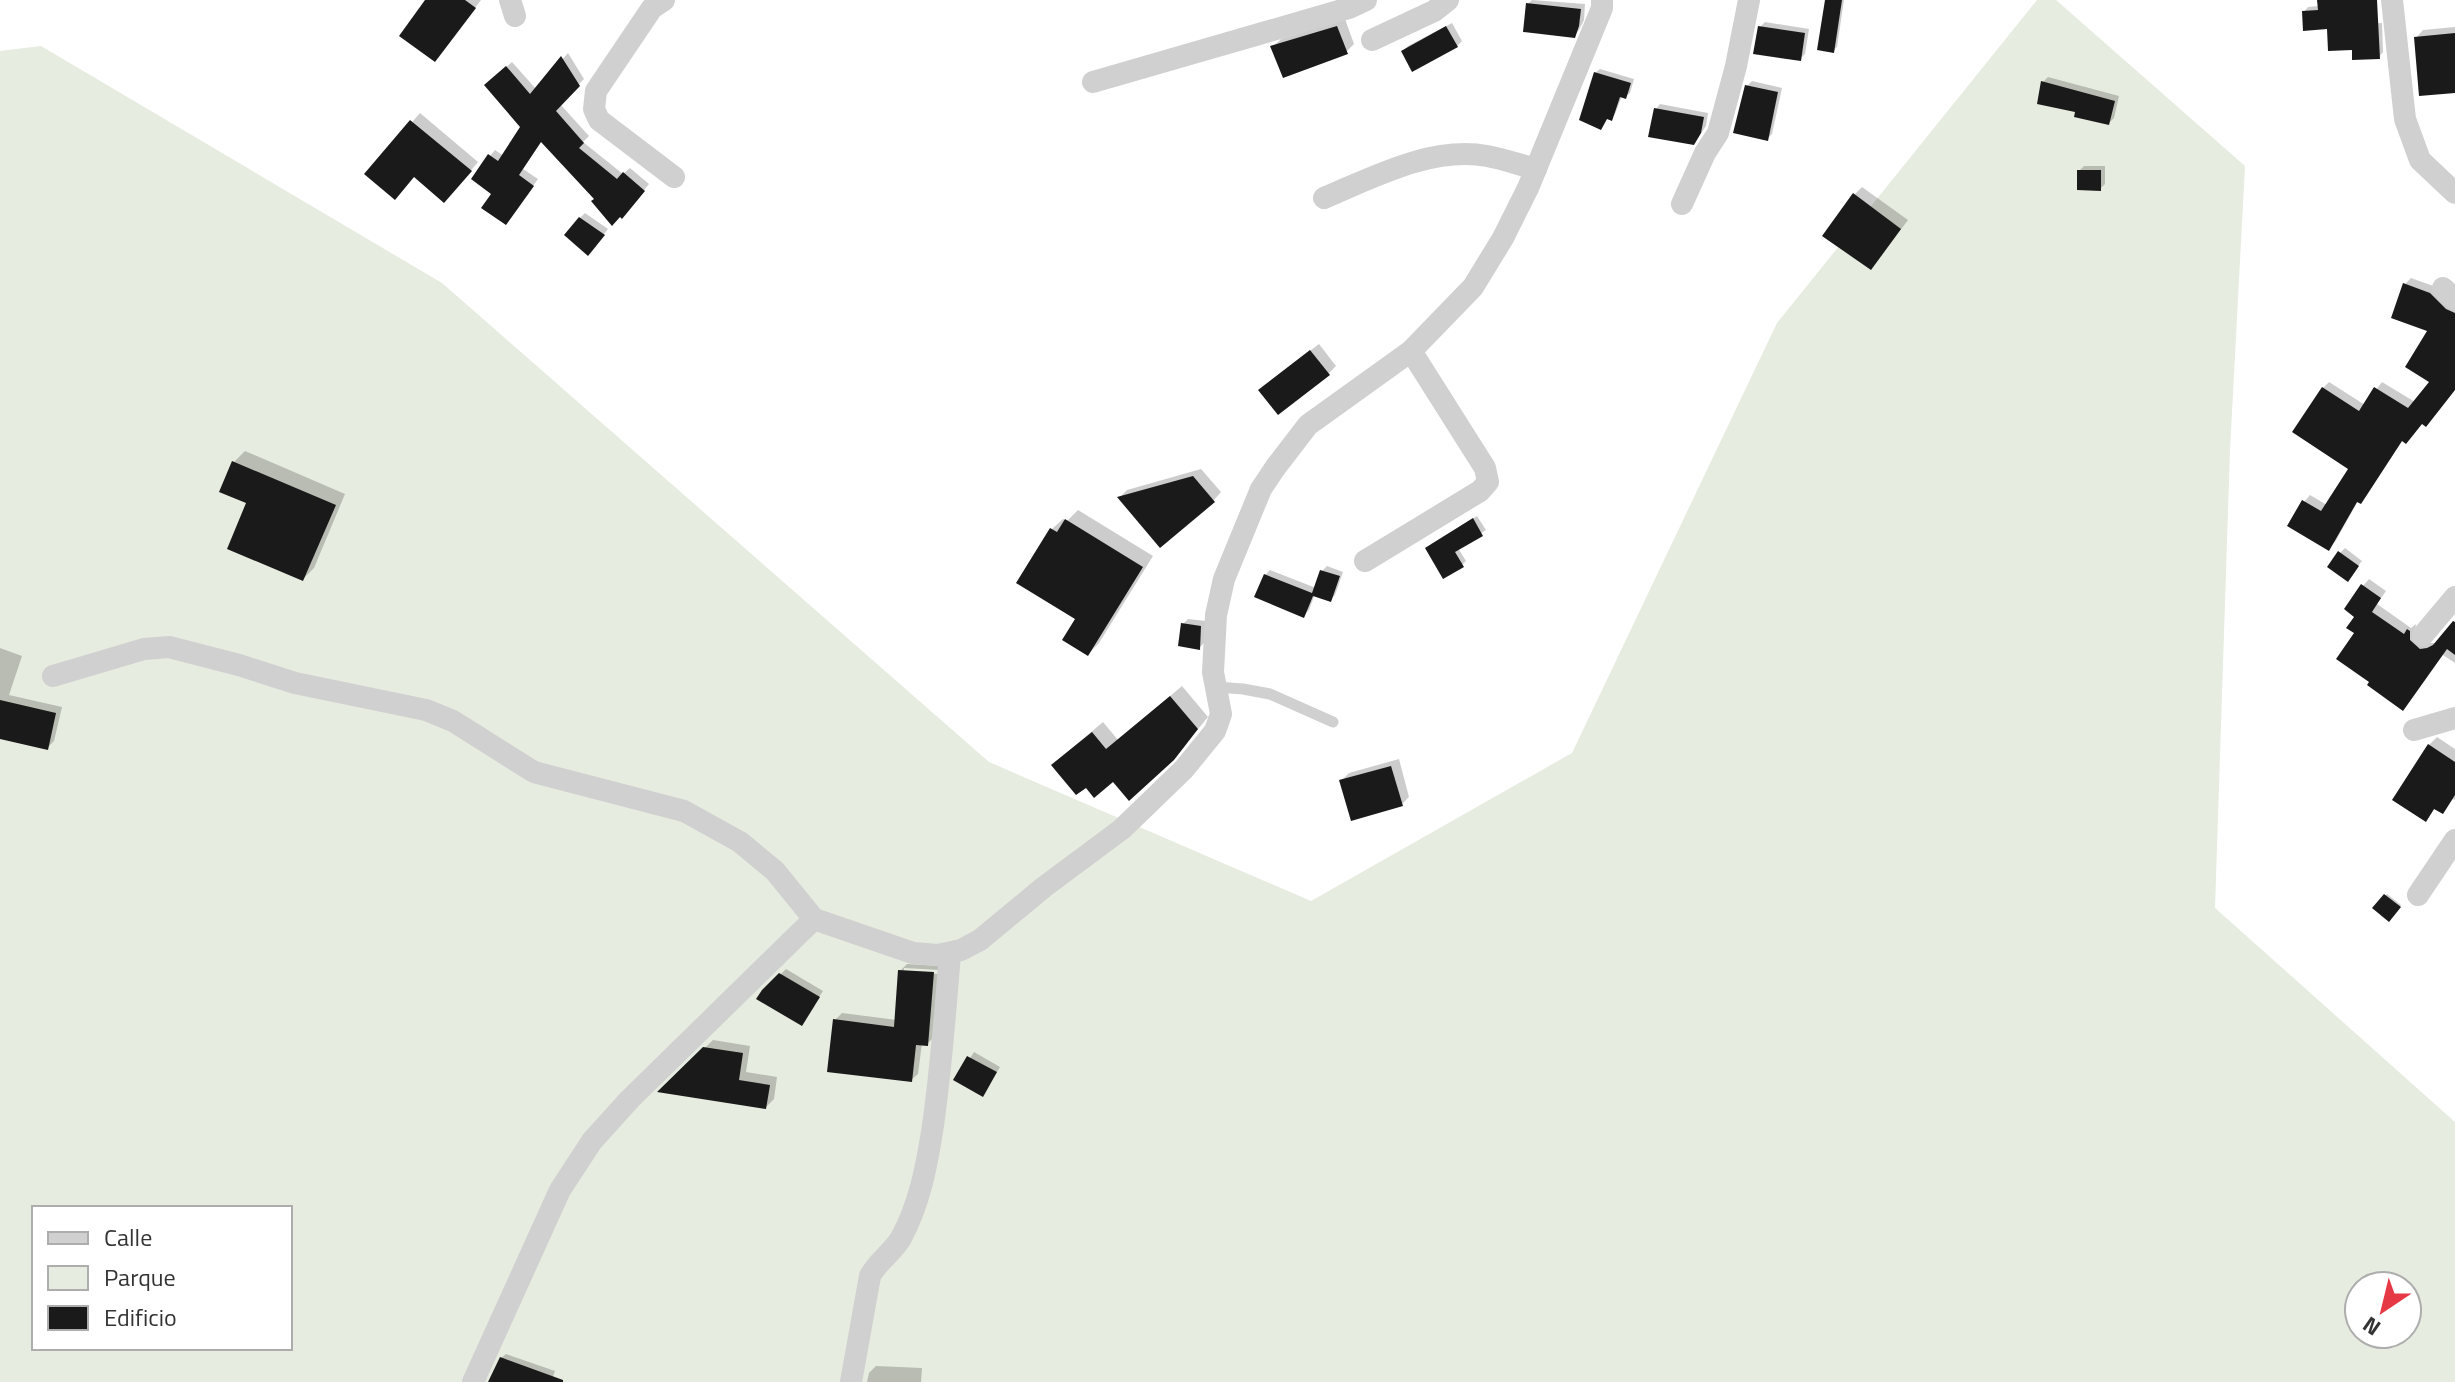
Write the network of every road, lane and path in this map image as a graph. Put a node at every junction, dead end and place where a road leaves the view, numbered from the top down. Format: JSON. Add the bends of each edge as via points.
{"nodes":[{"id":1,"x":664,"y":0,"type":"edge"},
{"id":2,"x":1366,"y":0,"type":"edge"},
{"id":3,"x":1448,"y":0,"type":"edge"},
{"id":4,"x":1602,"y":0,"type":"edge"},
{"id":5,"x":1749,"y":0,"type":"edge"},
{"id":6,"x":2392,"y":0,"type":"edge"},
{"id":7,"x":1372,"y":40,"type":"dead end"},
{"id":8,"x":1093,"y":82,"type":"dead end"},
{"id":9,"x":1536,"y":169,"type":"junction"},
{"id":10,"x":674,"y":177,"type":"dead end"},
{"id":11,"x":2455,"y":193,"type":"edge"},
{"id":12,"x":1324,"y":198,"type":"dead end"},
{"id":13,"x":1682,"y":204,"type":"dead end"},
{"id":14,"x":1411,"y":351,"type":"junction"},
{"id":15,"x":1365,"y":561,"type":"dead end"},
{"id":16,"x":2455,"y":597,"type":"edge"},
{"id":17,"x":2423,"y":635,"type":"dead end"},
{"id":18,"x":53,"y":676,"type":"dead end"},
{"id":19,"x":1216,"y":687,"type":"junction"},
{"id":20,"x":2455,"y":718,"type":"edge"},
{"id":21,"x":1333,"y":722,"type":"dead end"},
{"id":22,"x":2414,"y":730,"type":"dead end"},
{"id":23,"x":2455,"y":840,"type":"edge"},
{"id":24,"x":2418,"y":895,"type":"dead end"},
{"id":25,"x":814,"y":919,"type":"junction"},
{"id":26,"x":950,"y":954,"type":"junction"},
{"id":27,"x":473,"y":1382,"type":"edge"},
{"id":28,"x":851,"y":1382,"type":"edge"}],
"edges":[{"from":1,"to":10,"type":"street","via":[[652,8],[596,91],[594,109],[599,120]]},
{"from":2,"to":8,"type":"street"},
{"from":3,"to":7,"type":"street"},
{"from":4,"to":9,"type":"street"},
{"from":5,"to":13,"type":"street","via":[[1718,133]]},
{"from":6,"to":11,"type":"street","via":[[2405,119],[2420,160]]},
{"from":9,"to":12,"type":"street","via":[[1487,156],[1451,154],[1380,174]]},
{"from":9,"to":14,"type":"street","via":[[1473,287]]},
{"from":14,"to":15,"type":"street","via":[[1485,468],[1488,482]]},
{"from":14,"to":19,"type":"street","via":[[1308,425],[1261,489],[1224,579],[1214,636]]},
{"from":16,"to":17,"type":"street"},
{"from":18,"to":25,"type":"street","via":[[144,649],[169,647],[295,683],[426,710],[534,772],[684,811],[764,861]]},
{"from":19,"to":21,"type":"lane","via":[[1270,694]]},
{"from":19,"to":26,"type":"street","via":[[1220,723],[1184,769],[1122,829],[980,940]]},
{"from":20,"to":22,"type":"street"},
{"from":23,"to":24,"type":"street"},
{"from":25,"to":26,"type":"street","via":[[913,953]]},
{"from":25,"to":27,"type":"street","via":[[592,1141],[560,1190]]},
{"from":26,"to":28,"type":"street","via":[[939,1091],[925,1169],[899,1241],[870,1276]]}]}
